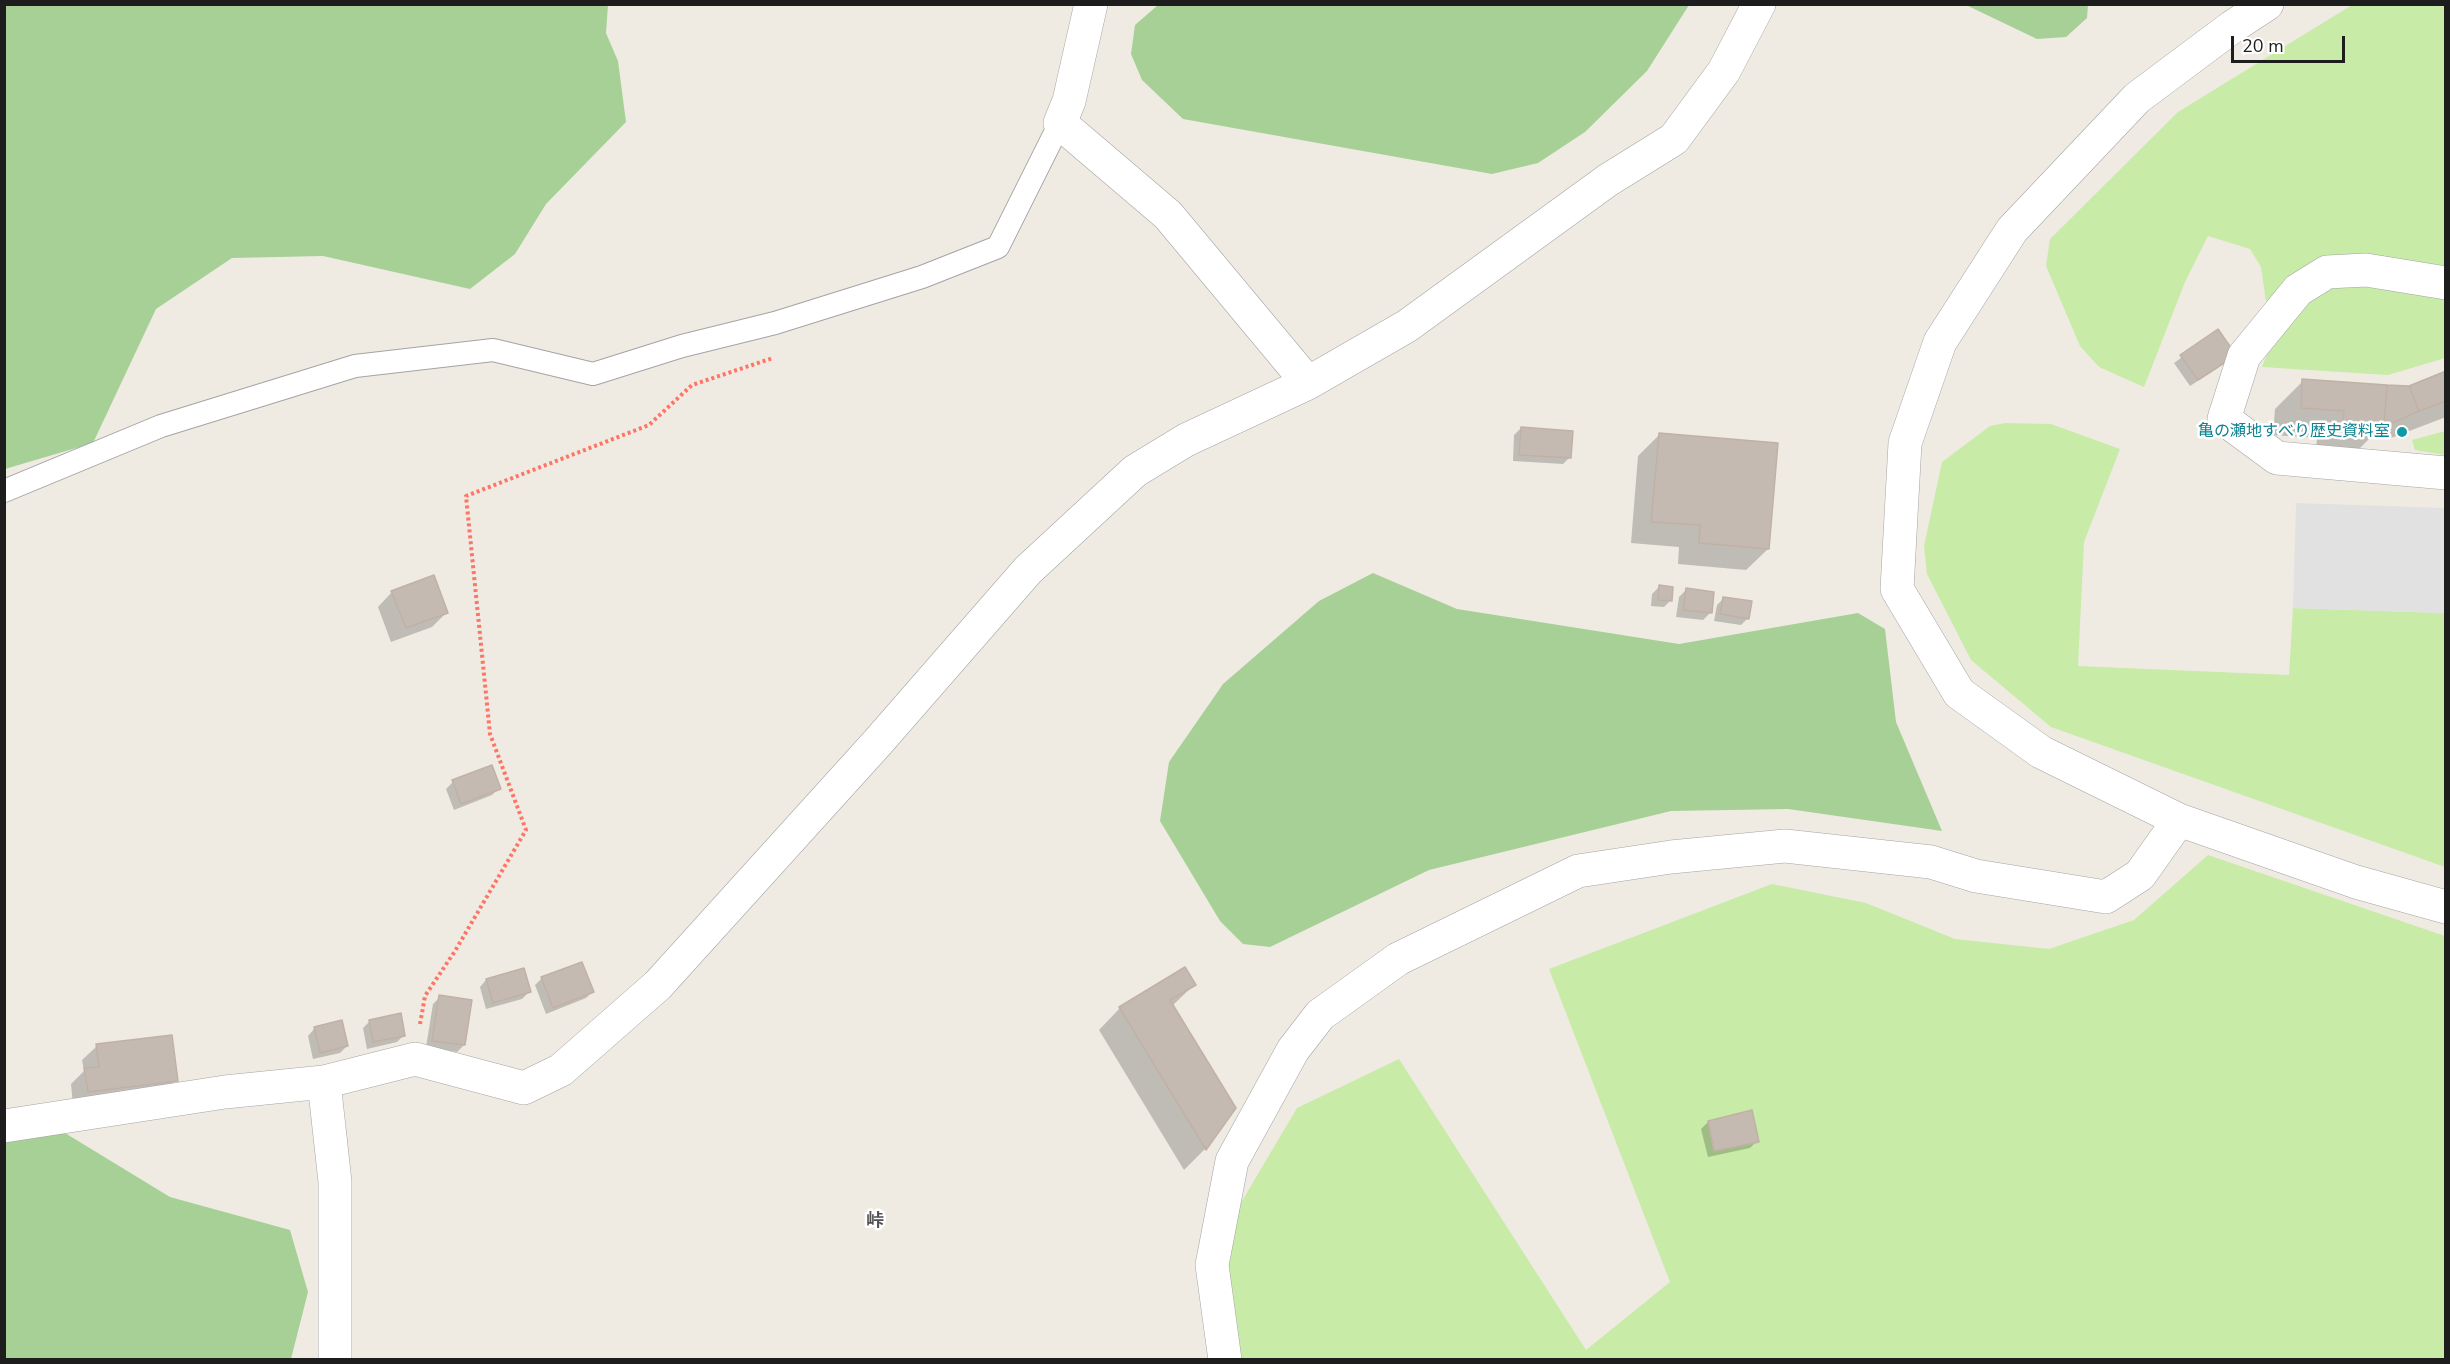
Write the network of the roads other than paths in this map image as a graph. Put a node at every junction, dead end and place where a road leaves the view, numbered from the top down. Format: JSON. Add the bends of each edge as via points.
{"nodes":[{"id":1,"x":1091,"y":4,"type":"edge"},
{"id":2,"x":1759,"y":4,"type":"edge"},
{"id":3,"x":2267,"y":4,"type":"edge"},
{"id":4,"x":1060,"y":123,"type":"junction"},
{"id":5,"x":2445,"y":283,"type":"edge"},
{"id":6,"x":1308,"y":383,"type":"junction"},
{"id":7,"x":2445,"y":473,"type":"edge"},
{"id":8,"x":4,"y":491,"type":"edge"},
{"id":9,"x":2180,"y":820,"type":"junction"},
{"id":10,"x":2445,"y":907,"type":"edge"},
{"id":11,"x":324,"y":1082,"type":"junction"},
{"id":12,"x":4,"y":1126,"type":"edge"},
{"id":13,"x":334,"y":1359,"type":"edge"},
{"id":14,"x":1225,"y":1359,"type":"edge"}],
"edges":[{"from":1,"to":4,"type":"street","via":[[1069,101]]},
{"from":2,"to":6,"type":"street","via":[[1724,71],[1674,139],[1608,180],[1407,326]]},
{"from":3,"to":9,"type":"street","via":[[2138,98],[2012,230],[1940,342],[1905,443],[1898,590],[1959,693],[2041,752]]},
{"from":4,"to":6,"type":"street","via":[[1168,215]]},
{"from":4,"to":8,"type":"lane","via":[[998,247],[922,277],[593,374],[493,350],[355,366],[161,426]]},
{"from":5,"to":7,"type":"street","via":[[2366,270],[2327,272],[2298,290],[2244,356],[2224,419],[2277,458]]},
{"from":6,"to":11,"type":"street","via":[[1186,440],[1134,471],[1028,570],[658,985],[561,1070],[524,1088],[415,1059]]},
{"from":9,"to":10,"type":"street","via":[[2356,882]]},
{"from":9,"to":14,"type":"street","via":[[2140,875],[2106,897],[1976,876],[1931,862],[1785,846],[1578,871],[1398,959],[1320,1015],[1293,1050],[1232,1161],[1212,1265]]},
{"from":11,"to":12,"type":"street","via":[[225,1092]]},
{"from":11,"to":13,"type":"street","via":[[335,1182]]}]}
